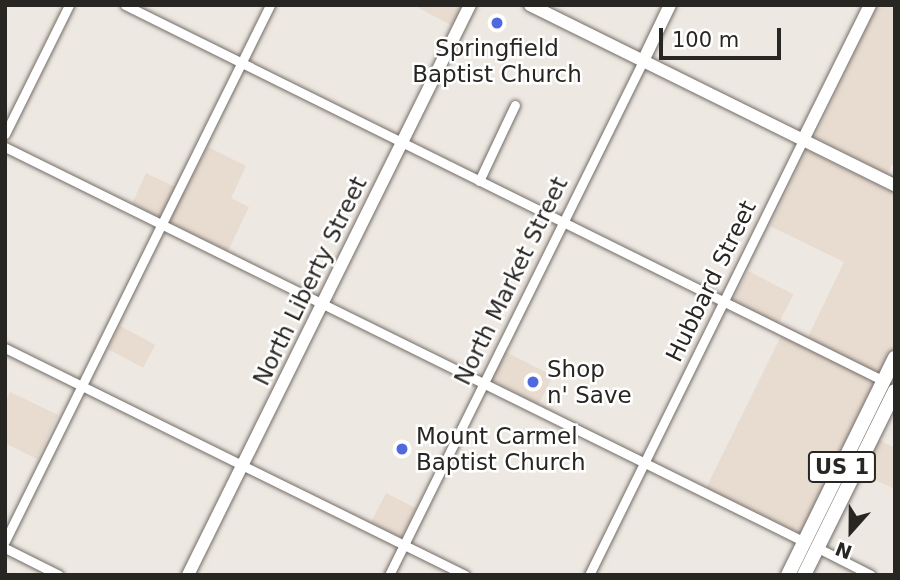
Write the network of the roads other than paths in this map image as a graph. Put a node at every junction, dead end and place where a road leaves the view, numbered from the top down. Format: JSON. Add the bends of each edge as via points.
{"nodes":[{"id":1,"x":69,"y":5,"type":"edge"},
{"id":2,"x":125,"y":5,"type":"edge"},
{"id":3,"x":270,"y":5,"type":"edge"},
{"id":4,"x":470,"y":5,"type":"edge"},
{"id":5,"x":530,"y":5,"type":"edge"},
{"id":6,"x":670,"y":5,"type":"edge"},
{"id":7,"x":870,"y":5,"type":"edge"},
{"id":8,"x":643,"y":61,"type":"junction"},
{"id":9,"x":241,"y":63,"type":"junction"},
{"id":10,"x":515,"y":105,"type":"dead end"},
{"id":11,"x":5,"y":134,"type":"edge"},
{"id":12,"x":803,"y":140,"type":"junction"},
{"id":13,"x":402,"y":143,"type":"junction"},
{"id":14,"x":5,"y":147,"type":"edge"},
{"id":15,"x":479,"y":181,"type":"junction"},
{"id":16,"x":895,"y":185,"type":"edge"},
{"id":17,"x":563,"y":222,"type":"junction"},
{"id":18,"x":162,"y":224,"type":"junction"},
{"id":19,"x":724,"y":301,"type":"junction"},
{"id":20,"x":322,"y":304,"type":"junction"},
{"id":21,"x":5,"y":348,"type":"edge"},
{"id":22,"x":895,"y":358,"type":"edge"},
{"id":23,"x":884,"y":381,"type":"junction"},
{"id":24,"x":484,"y":383,"type":"junction"},
{"id":25,"x":82,"y":386,"type":"junction"},
{"id":26,"x":895,"y":391,"type":"edge"},
{"id":27,"x":644,"y":463,"type":"junction"},
{"id":28,"x":243,"y":464,"type":"junction"},
{"id":29,"x":5,"y":541,"type":"edge"},
{"id":30,"x":404,"y":545,"type":"junction"},
{"id":31,"x":811,"y":545,"type":"junction"},
{"id":32,"x":5,"y":548,"type":"edge"},
{"id":33,"x":59,"y":575,"type":"edge"},
{"id":34,"x":188,"y":575,"type":"edge"},
{"id":35,"x":389,"y":575,"type":"edge"},
{"id":36,"x":465,"y":575,"type":"edge"},
{"id":37,"x":589,"y":575,"type":"edge"},
{"id":38,"x":788,"y":575,"type":"edge"},
{"id":39,"x":804,"y":575,"type":"edge"},
{"id":40,"x":871,"y":575,"type":"edge"}],
"edges":[{"from":1,"to":11,"type":"street"},
{"from":2,"to":9,"type":"street"},
{"from":3,"to":9,"type":"street"},
{"from":4,"to":13,"type":"street","name":"North Liberty Street"},
{"from":5,"to":8,"type":"street"},
{"from":6,"to":8,"type":"street","name":"North Market Street"},
{"from":7,"to":12,"type":"street","name":"Hubbard Street"},
{"from":8,"to":12,"type":"street"},
{"from":8,"to":17,"type":"street","name":"North Market Street"},
{"from":9,"to":13,"type":"street"},
{"from":9,"to":18,"type":"street"},
{"from":10,"to":15,"type":"street"},
{"from":12,"to":16,"type":"street"},
{"from":12,"to":19,"type":"street","name":"Hubbard Street"},
{"from":13,"to":15,"type":"street"},
{"from":13,"to":20,"type":"street","name":"North Liberty Street"},
{"from":14,"to":18,"type":"street"},
{"from":15,"to":17,"type":"street"},
{"from":17,"to":19,"type":"street"},
{"from":17,"to":24,"type":"street","name":"North Market Street"},
{"from":18,"to":20,"type":"street"},
{"from":18,"to":25,"type":"street"},
{"from":19,"to":23,"type":"street"},
{"from":19,"to":27,"type":"street","name":"Hubbard Street"},
{"from":20,"to":24,"type":"street"},
{"from":20,"to":28,"type":"street","name":"North Liberty Street"},
{"from":21,"to":25,"type":"street"},
{"from":22,"to":23,"type":"main road","number":"US 1"},
{"from":23,"to":31,"type":"main road","number":"US 1"},
{"from":24,"to":27,"type":"street"},
{"from":24,"to":30,"type":"street","name":"North Market Street"},
{"from":25,"to":28,"type":"street"},
{"from":25,"to":29,"type":"street"},
{"from":26,"to":31,"type":"main road","number":"US 1"},
{"from":27,"to":31,"type":"street"},
{"from":27,"to":37,"type":"street","name":"Hubbard Street"},
{"from":28,"to":30,"type":"street"},
{"from":28,"to":34,"type":"street","name":"North Liberty Street"},
{"from":30,"to":35,"type":"street","name":"North Market Street"},
{"from":30,"to":36,"type":"street"},
{"from":31,"to":38,"type":"main road","number":"US 1"},
{"from":31,"to":39,"type":"main road","number":"US 1"},
{"from":31,"to":40,"type":"street"},
{"from":32,"to":33,"type":"street"}]}
